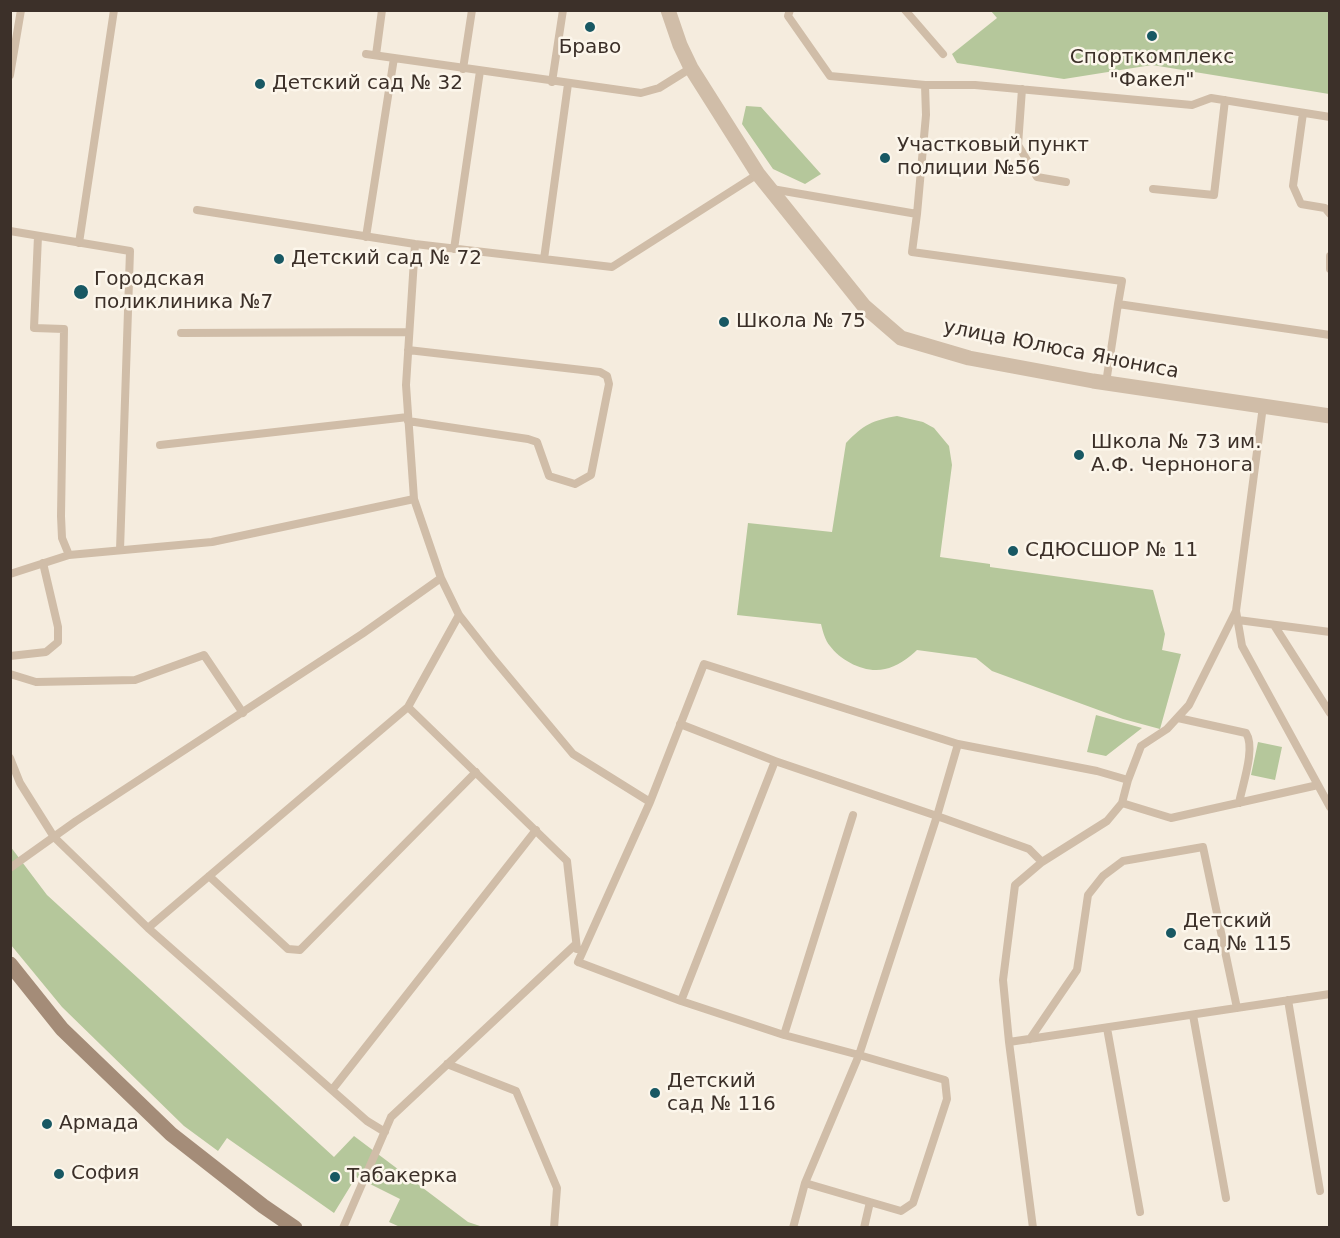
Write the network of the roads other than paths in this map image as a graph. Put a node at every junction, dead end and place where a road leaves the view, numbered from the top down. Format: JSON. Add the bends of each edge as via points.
{"nodes":[{"id":1,"x":21,"y":10,"type":"edge"},
{"id":2,"x":114,"y":10,"type":"edge"},
{"id":3,"x":382,"y":10,"type":"edge"},
{"id":4,"x":472,"y":10,"type":"edge"},
{"id":5,"x":563,"y":10,"type":"edge"},
{"id":6,"x":668,"y":10,"type":"edge"},
{"id":7,"x":790,"y":10,"type":"edge"},
{"id":8,"x":905,"y":10,"type":"edge"},
{"id":9,"x":366,"y":54,"type":"dead end"},
{"id":10,"x":943,"y":54,"type":"dead end"},
{"id":11,"x":376,"y":56,"type":"junction"},
{"id":12,"x":394,"y":58,"type":"junction"},
{"id":13,"x":691,"y":68,"type":"junction"},
{"id":14,"x":463,"y":69,"type":"junction"},
{"id":15,"x":480,"y":71,"type":"junction"},
{"id":16,"x":10,"y":75,"type":"edge"},
{"id":17,"x":552,"y":82,"type":"junction"},
{"id":18,"x":568,"y":84,"type":"junction"},
{"id":19,"x":925,"y":85,"type":"junction"},
{"id":20,"x":1022,"y":89,"type":"junction"},
{"id":21,"x":1225,"y":100,"type":"junction"},
{"id":22,"x":1303,"y":113,"type":"junction"},
{"id":23,"x":1329,"y":117,"type":"edge"},
{"id":24,"x":759,"y":174,"type":"junction"},
{"id":25,"x":1066,"y":182,"type":"dead end"},
{"id":26,"x":771,"y":189,"type":"junction"},
{"id":27,"x":1153,"y":189,"type":"dead end"},
{"id":28,"x":197,"y":210,"type":"dead end"},
{"id":29,"x":917,"y":214,"type":"junction"},
{"id":30,"x":1329,"y":214,"type":"edge"},
{"id":31,"x":10,"y":231,"type":"edge"},
{"id":32,"x":38,"y":236,"type":"junction"},
{"id":33,"x":366,"y":237,"type":"junction"},
{"id":34,"x":80,"y":243,"type":"junction"},
{"id":35,"x":415,"y":244,"type":"junction"},
{"id":36,"x":454,"y":249,"type":"junction"},
{"id":37,"x":1329,"y":256,"type":"edge"},
{"id":38,"x":544,"y":259,"type":"junction"},
{"id":39,"x":1329,"y":269,"type":"edge"},
{"id":40,"x":1118,"y":304,"type":"junction"},
{"id":41,"x":409,"y":332,"type":"junction"},
{"id":42,"x":181,"y":333,"type":"dead end"},
{"id":43,"x":1329,"y":335,"type":"edge"},
{"id":44,"x":408,"y":351,"type":"junction"},
{"id":45,"x":1106,"y":383,"type":"junction"},
{"id":46,"x":1263,"y":406,"type":"junction"},
{"id":47,"x":1329,"y":416,"type":"edge"},
{"id":48,"x":408,"y":419,"type":"junction"},
{"id":49,"x":160,"y":445,"type":"dead end"},
{"id":50,"x":414,"y":499,"type":"junction"},
{"id":51,"x":120,"y":550,"type":"junction"},
{"id":52,"x":69,"y":555,"type":"junction"},
{"id":53,"x":43,"y":563,"type":"junction"},
{"id":54,"x":10,"y":574,"type":"edge"},
{"id":55,"x":441,"y":578,"type":"junction"},
{"id":56,"x":1236,"y":611,"type":"junction"},
{"id":57,"x":459,"y":615,"type":"junction"},
{"id":58,"x":1238,"y":620,"type":"junction"},
{"id":59,"x":1274,"y":625,"type":"junction"},
{"id":60,"x":1329,"y":632,"type":"edge"},
{"id":61,"x":10,"y":656,"type":"edge"},
{"id":62,"x":10,"y":674,"type":"edge"},
{"id":63,"x":408,"y":707,"type":"junction"},
{"id":64,"x":243,"y":713,"type":"junction"},
{"id":65,"x":1329,"y":713,"type":"edge"},
{"id":66,"x":1178,"y":718,"type":"junction"},
{"id":67,"x":680,"y":724,"type":"junction"},
{"id":68,"x":958,"y":744,"type":"junction"},
{"id":69,"x":10,"y":758,"type":"edge"},
{"id":70,"x":775,"y":761,"type":"junction"},
{"id":71,"x":476,"y":772,"type":"junction"},
{"id":72,"x":1128,"y":780,"type":"junction"},
{"id":73,"x":1318,"y":785,"type":"junction"},
{"id":74,"x":650,"y":802,"type":"junction"},
{"id":75,"x":1122,"y":803,"type":"junction"},
{"id":76,"x":1239,"y":803,"type":"junction"},
{"id":77,"x":1329,"y":807,"type":"edge"},
{"id":78,"x":853,"y":815,"type":"dead end"},
{"id":79,"x":937,"y":816,"type":"junction"},
{"id":80,"x":536,"y":830,"type":"junction"},
{"id":81,"x":54,"y":837,"type":"junction"},
{"id":82,"x":1042,"y":862,"type":"junction"},
{"id":83,"x":10,"y":868,"type":"edge"},
{"id":84,"x":209,"y":876,"type":"junction"},
{"id":85,"x":148,"y":928,"type":"junction"},
{"id":86,"x":576,"y":944,"type":"junction"},
{"id":87,"x":578,"y":962,"type":"junction"},
{"id":88,"x":10,"y":964,"type":"edge"},
{"id":89,"x":1329,"y":994,"type":"edge"},
{"id":90,"x":1288,"y":1000,"type":"junction"},
{"id":91,"x":681,"y":1001,"type":"junction"},
{"id":92,"x":1237,"y":1008,"type":"junction"},
{"id":93,"x":1193,"y":1015,"type":"junction"},
{"id":94,"x":1107,"y":1028,"type":"junction"},
{"id":95,"x":784,"y":1035,"type":"junction"},
{"id":96,"x":1030,"y":1039,"type":"junction"},
{"id":97,"x":1009,"y":1042,"type":"junction"},
{"id":98,"x":859,"y":1055,"type":"junction"},
{"id":99,"x":447,"y":1064,"type":"junction"},
{"id":100,"x":332,"y":1090,"type":"junction"},
{"id":101,"x":385,"y":1132,"type":"junction"},
{"id":102,"x":805,"y":1183,"type":"junction"},
{"id":103,"x":1320,"y":1191,"type":"dead end"},
{"id":104,"x":1226,"y":1198,"type":"dead end"},
{"id":105,"x":870,"y":1202,"type":"junction"},
{"id":106,"x":1140,"y":1212,"type":"dead end"},
{"id":107,"x":295,"y":1227,"type":"edge"},
{"id":108,"x":343,"y":1227,"type":"edge"},
{"id":109,"x":554,"y":1227,"type":"edge"},
{"id":110,"x":793,"y":1227,"type":"edge"},
{"id":111,"x":864,"y":1227,"type":"edge"},
{"id":112,"x":1033,"y":1227,"type":"edge"}],
"edges":[{"from":1,"to":16,"type":"lane"},
{"from":2,"to":34,"type":"lane"},
{"from":3,"to":11,"type":"lane"},
{"from":4,"to":14,"type":"lane"},
{"from":5,"to":17,"type":"lane"},
{"from":6,"to":13,"type":"street","name":"улица Юлюса Янониса"},
{"from":7,"to":19,"type":"lane","via":[[788,16],[830,76]]},
{"from":8,"to":10,"type":"lane"},
{"from":9,"to":11,"type":"lane"},
{"from":11,"to":12,"type":"lane"},
{"from":12,"to":14,"type":"lane"},
{"from":12,"to":33,"type":"lane"},
{"from":13,"to":18,"type":"lane","via":[[659,88],[642,93]]},
{"from":13,"to":24,"type":"street","name":"улица Юлюса Янониса"},
{"from":14,"to":15,"type":"lane"},
{"from":15,"to":17,"type":"lane"},
{"from":15,"to":36,"type":"lane"},
{"from":17,"to":18,"type":"lane"},
{"from":18,"to":38,"type":"lane"},
{"from":19,"to":20,"type":"lane"},
{"from":19,"to":29,"type":"lane"},
{"from":20,"to":21,"type":"lane","via":[[1192,105],[1211,98]]},
{"from":20,"to":25,"type":"lane","via":[[1018,145],[1037,177]]},
{"from":21,"to":22,"type":"lane"},
{"from":21,"to":27,"type":"lane","via":[[1214,195]]},
{"from":22,"to":23,"type":"lane"},
{"from":22,"to":30,"type":"lane","via":[[1293,186],[1301,204],[1325,208]]},
{"from":24,"to":26,"type":"street","name":"улица Юлюса Янониса"},
{"from":24,"to":38,"type":"lane","via":[[612,267]]},
{"from":26,"to":29,"type":"lane"},
{"from":26,"to":45,"type":"street","name":"улица Юлюса Янониса","via":[[864,306],[901,338],[969,358]]},
{"from":28,"to":33,"type":"lane"},
{"from":29,"to":40,"type":"lane","via":[[912,252],[1122,280]]},
{"from":31,"to":32,"type":"lane"},
{"from":32,"to":34,"type":"lane"},
{"from":32,"to":52,"type":"lane","via":[[34,328],[64,329],[61,516],[62,538]]},
{"from":33,"to":35,"type":"lane"},
{"from":34,"to":51,"type":"lane","via":[[130,251]]},
{"from":35,"to":36,"type":"lane"},
{"from":35,"to":41,"type":"lane"},
{"from":36,"to":38,"type":"lane"},
{"from":37,"to":39,"type":"lane"},
{"from":40,"to":43,"type":"lane"},
{"from":40,"to":45,"type":"lane"},
{"from":41,"to":42,"type":"lane"},
{"from":41,"to":44,"type":"lane"},
{"from":44,"to":48,"type":"lane"},
{"from":44,"to":48,"type":"lane","via":[[600,372],[607,376],[609,384],[591,476],[575,484],[549,476],[537,442]]},
{"from":45,"to":46,"type":"street","name":"улица Юлюса Янониса"},
{"from":46,"to":47,"type":"street","name":"улица Юлюса Янониса"},
{"from":46,"to":56,"type":"lane"},
{"from":48,"to":49,"type":"lane"},
{"from":48,"to":50,"type":"lane"},
{"from":50,"to":51,"type":"lane","via":[[212,542]]},
{"from":50,"to":55,"type":"lane"},
{"from":51,"to":52,"type":"lane"},
{"from":52,"to":53,"type":"lane"},
{"from":53,"to":54,"type":"lane"},
{"from":53,"to":61,"type":"lane","via":[[58,627],[57,642],[46,652]]},
{"from":55,"to":57,"type":"lane"},
{"from":55,"to":64,"type":"lane"},
{"from":56,"to":58,"type":"lane"},
{"from":56,"to":66,"type":"lane","via":[[1189,705]]},
{"from":57,"to":63,"type":"lane"},
{"from":57,"to":74,"type":"lane","via":[[573,754]]},
{"from":58,"to":59,"type":"lane"},
{"from":58,"to":73,"type":"lane","via":[[1242,646]]},
{"from":59,"to":60,"type":"lane"},
{"from":59,"to":65,"type":"lane"},
{"from":62,"to":64,"type":"lane","via":[[36,682],[135,680],[204,655]]},
{"from":63,"to":71,"type":"lane"},
{"from":63,"to":84,"type":"lane"},
{"from":64,"to":81,"type":"lane"},
{"from":66,"to":72,"type":"lane","via":[[1141,746]]},
{"from":66,"to":76,"type":"lane","via":[[1246,734],[1250,739]]},
{"from":67,"to":68,"type":"lane","via":[[704,664]]},
{"from":67,"to":70,"type":"lane"},
{"from":67,"to":74,"type":"lane"},
{"from":68,"to":72,"type":"lane"},
{"from":68,"to":79,"type":"lane"},
{"from":69,"to":81,"type":"lane","via":[[20,783]]},
{"from":70,"to":79,"type":"lane"},
{"from":70,"to":91,"type":"lane"},
{"from":71,"to":80,"type":"lane"},
{"from":71,"to":84,"type":"lane","via":[[300,950],[288,949]]},
{"from":72,"to":75,"type":"lane"},
{"from":73,"to":76,"type":"lane"},
{"from":73,"to":77,"type":"lane"},
{"from":74,"to":87,"type":"lane"},
{"from":75,"to":76,"type":"lane","via":[[1171,818]]},
{"from":75,"to":82,"type":"lane","via":[[1107,821]]},
{"from":78,"to":95,"type":"lane"},
{"from":79,"to":82,"type":"lane","via":[[1029,849]]},
{"from":79,"to":98,"type":"lane"},
{"from":80,"to":86,"type":"lane","via":[[567,861]]},
{"from":80,"to":100,"type":"lane"},
{"from":81,"to":83,"type":"lane"},
{"from":81,"to":85,"type":"lane"},
{"from":82,"to":97,"type":"lane","via":[[1015,885],[1002,980]]},
{"from":84,"to":85,"type":"lane"},
{"from":85,"to":100,"type":"lane"},
{"from":86,"to":87,"type":"lane"},
{"from":86,"to":99,"type":"lane"},
{"from":87,"to":91,"type":"lane"},
{"from":88,"to":107,"type":"street","via":[[62,1029],[171,1134]]},
{"from":89,"to":90,"type":"lane"},
{"from":90,"to":92,"type":"lane"},
{"from":90,"to":103,"type":"lane"},
{"from":91,"to":95,"type":"lane"},
{"from":92,"to":93,"type":"lane"},
{"from":92,"to":96,"type":"lane","via":[[1203,847],[1123,861],[1103,876],[1088,896],[1077,970]]},
{"from":93,"to":94,"type":"lane"},
{"from":93,"to":104,"type":"lane"},
{"from":94,"to":96,"type":"lane"},
{"from":94,"to":106,"type":"lane"},
{"from":95,"to":98,"type":"lane"},
{"from":96,"to":97,"type":"lane"},
{"from":97,"to":112,"type":"lane"},
{"from":98,"to":102,"type":"lane"},
{"from":98,"to":105,"type":"lane","via":[[945,1080],[947,1099],[913,1203],[901,1210]]},
{"from":99,"to":101,"type":"lane","via":[[391,1117]]},
{"from":99,"to":109,"type":"lane","via":[[516,1091],[557,1188]]},
{"from":100,"to":101,"type":"lane"},
{"from":101,"to":108,"type":"lane"},
{"from":102,"to":105,"type":"lane"},
{"from":102,"to":110,"type":"lane"},
{"from":105,"to":111,"type":"lane"}]}
